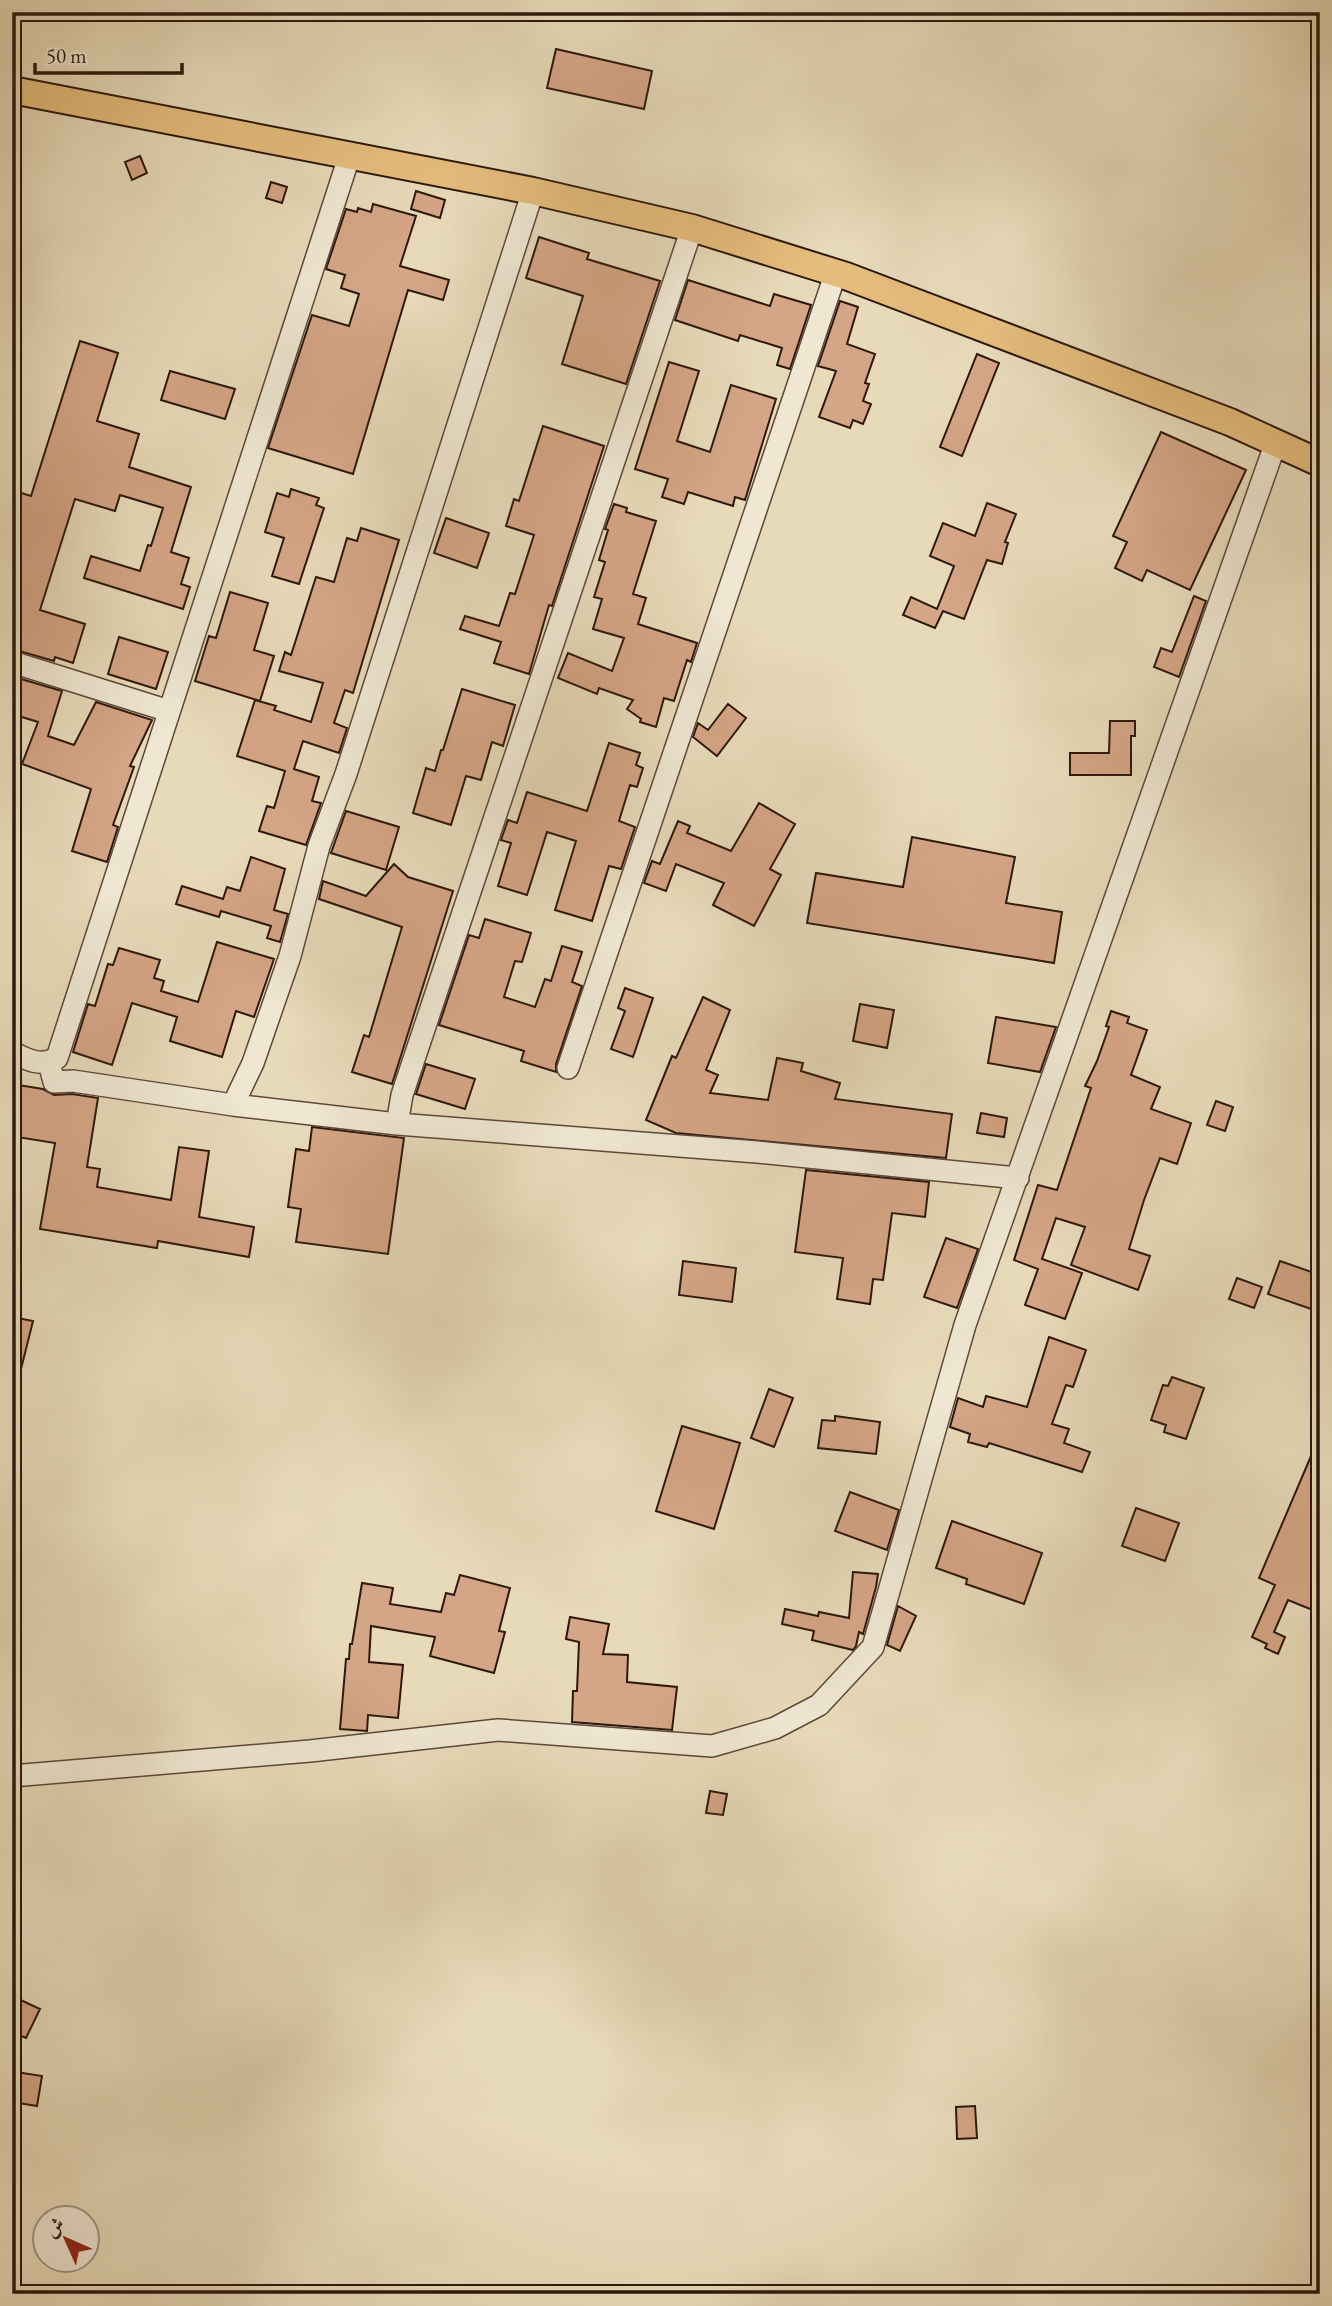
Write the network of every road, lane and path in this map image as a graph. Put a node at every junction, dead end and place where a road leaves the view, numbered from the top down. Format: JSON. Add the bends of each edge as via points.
{"nodes":[{"id":1,"x":12,"y":90,"type":"edge"},
{"id":2,"x":350,"y":154,"type":"junction"},
{"id":3,"x":533,"y":191,"type":"junction"},
{"id":4,"x":692,"y":228,"type":"junction"},
{"id":5,"x":836,"y":272,"type":"junction"},
{"id":6,"x":1276,"y":442,"type":"junction"},
{"id":7,"x":1320,"y":463,"type":"edge"},
{"id":8,"x":12,"y":662,"type":"edge"},
{"id":9,"x":169,"y":711,"type":"junction"},
{"id":10,"x":12,"y":1052,"type":"edge"},
{"id":11,"x":49,"y":1063,"type":"junction"},
{"id":12,"x":568,"y":1068,"type":"dead end"},
{"id":13,"x":233,"y":1105,"type":"junction"},
{"id":14,"x":397,"y":1124,"type":"junction"},
{"id":15,"x":1018,"y":1178,"type":"junction"},
{"id":16,"x":12,"y":1776,"type":"edge"}],
"edges":[{"from":1,"to":2,"type":"main road"},
{"from":2,"to":3,"type":"main road"},
{"from":2,"to":9,"type":"street"},
{"from":3,"to":4,"type":"main road"},
{"from":3,"to":13,"type":"street","via":[[319,846],[290,956],[253,1063]]},
{"from":4,"to":5,"type":"main road"},
{"from":4,"to":14,"type":"street","via":[[401,1095]]},
{"from":5,"to":6,"type":"main road"},
{"from":5,"to":12,"type":"street"},
{"from":6,"to":7,"type":"main road"},
{"from":6,"to":15,"type":"street"},
{"from":8,"to":9,"type":"street"},
{"from":9,"to":11,"type":"street","via":[[57,1058]]},
{"from":10,"to":11,"type":"street","via":[[30,1062]]},
{"from":11,"to":13,"type":"street","via":[[54,1082]]},
{"from":13,"to":14,"type":"street"},
{"from":14,"to":15,"type":"street"},
{"from":15,"to":16,"type":"street","via":[[965,1325],[873,1647],[819,1705],[775,1728],[712,1746],[498,1730]]}]}
